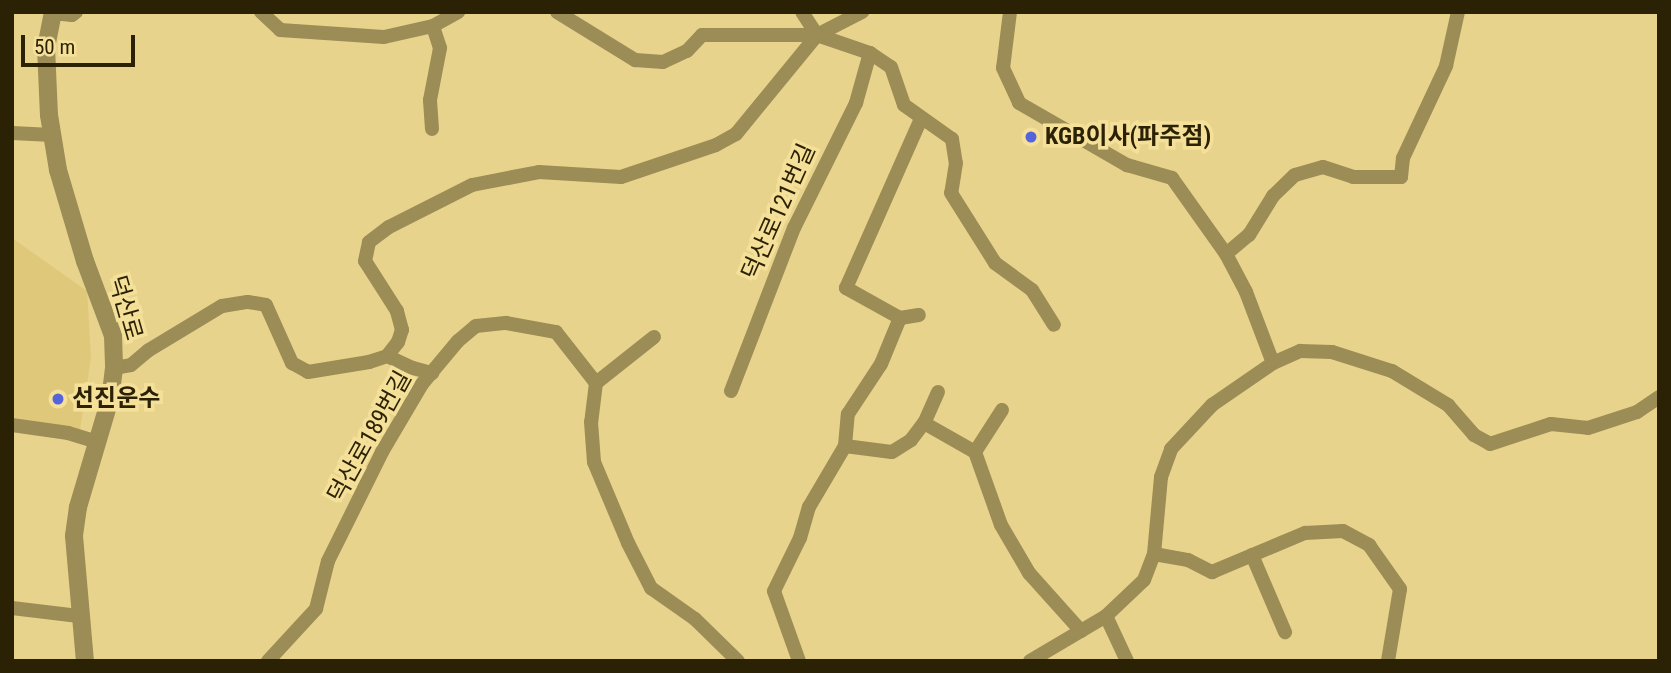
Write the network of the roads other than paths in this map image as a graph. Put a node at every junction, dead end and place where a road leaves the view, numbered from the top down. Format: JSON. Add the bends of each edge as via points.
{"nodes":[{"id":1,"x":76,"y":12,"type":"edge"},
{"id":2,"x":261,"y":12,"type":"edge"},
{"id":3,"x":458,"y":12,"type":"edge"},
{"id":4,"x":557,"y":12,"type":"edge"},
{"id":5,"x":802,"y":12,"type":"edge"},
{"id":6,"x":862,"y":12,"type":"edge"},
{"id":7,"x":1010,"y":12,"type":"edge"},
{"id":8,"x":1458,"y":12,"type":"edge"},
{"id":9,"x":53,"y":13,"type":"edge"},
{"id":10,"x":433,"y":26,"type":"junction"},
{"id":11,"x":817,"y":35,"type":"junction"},
{"id":12,"x":870,"y":53,"type":"junction"},
{"id":13,"x":921,"y":119,"type":"junction"},
{"id":14,"x":432,"y":129,"type":"dead end"},
{"id":15,"x":12,"y":133,"type":"edge"},
{"id":16,"x":52,"y":135,"type":"junction"},
{"id":17,"x":1226,"y":254,"type":"junction"},
{"id":18,"x":919,"y":315,"type":"dead end"},
{"id":19,"x":900,"y":318,"type":"junction"},
{"id":20,"x":1054,"y":325,"type":"dead end"},
{"id":21,"x":654,"y":337,"type":"dead end"},
{"id":22,"x":387,"y":356,"type":"junction"},
{"id":23,"x":1273,"y":363,"type":"junction"},
{"id":24,"x":114,"y":368,"type":"junction"},
{"id":25,"x":432,"y":373,"type":"junction"},
{"id":26,"x":596,"y":383,"type":"junction"},
{"id":27,"x":731,"y":391,"type":"dead end"},
{"id":28,"x":938,"y":392,"type":"dead end"},
{"id":29,"x":1659,"y":397,"type":"edge"},
{"id":30,"x":1002,"y":410,"type":"dead end"},
{"id":31,"x":924,"y":423,"type":"junction"},
{"id":32,"x":12,"y":425,"type":"edge"},
{"id":33,"x":97,"y":442,"type":"junction"},
{"id":34,"x":845,"y":446,"type":"junction"},
{"id":35,"x":975,"y":452,"type":"junction"},
{"id":36,"x":1154,"y":554,"type":"junction"},
{"id":37,"x":1252,"y":555,"type":"junction"},
{"id":38,"x":12,"y":608,"type":"edge"},
{"id":39,"x":79,"y":616,"type":"junction"},
{"id":40,"x":1106,"y":616,"type":"junction"},
{"id":41,"x":1081,"y":631,"type":"junction"},
{"id":42,"x":1285,"y":632,"type":"dead end"},
{"id":43,"x":85,"y":661,"type":"edge"},
{"id":44,"x":268,"y":661,"type":"edge"},
{"id":45,"x":738,"y":661,"type":"edge"},
{"id":46,"x":799,"y":661,"type":"edge"},
{"id":47,"x":1030,"y":661,"type":"edge"},
{"id":48,"x":1128,"y":661,"type":"edge"},
{"id":49,"x":1388,"y":661,"type":"edge"}],
"edges":[{"from":1,"to":9,"type":"street"},
{"from":2,"to":10,"type":"street","via":[[280,30],[314,34],[384,37]]},
{"from":3,"to":10,"type":"street"},
{"from":4,"to":11,"type":"street","via":[[635,60],[663,62],[687,51],[702,35]]},
{"from":5,"to":11,"type":"street"},
{"from":6,"to":11,"type":"street"},
{"from":7,"to":17,"type":"street","via":[[1003,68],[1020,103],[1128,165],[1172,178]]},
{"from":8,"to":17,"type":"street","via":[[1446,66],[1403,158],[1401,177],[1353,177],[1323,167],[1295,175],[1273,196],[1250,235]]},
{"from":9,"to":16,"type":"street","name":"덕산로","via":[[46,47]]},
{"from":10,"to":14,"type":"street","via":[[440,48],[430,100]]},
{"from":11,"to":12,"type":"street"},
{"from":11,"to":22,"type":"street","via":[[736,134],[716,145],[621,177],[538,172],[472,184],[399,221],[369,242],[365,261],[397,310],[402,330]]},
{"from":12,"to":13,"type":"street","via":[[891,67],[904,105]]},
{"from":12,"to":27,"type":"street","name":"덕산로121번길","via":[[856,103],[794,228]]},
{"from":13,"to":19,"type":"street","via":[[846,288]]},
{"from":13,"to":20,"type":"street","via":[[952,139],[956,163],[951,193],[995,263],[1032,290]]},
{"from":15,"to":16,"type":"street"},
{"from":16,"to":24,"type":"street","name":"덕산로","via":[[85,261],[113,336]]},
{"from":17,"to":23,"type":"street"},
{"from":18,"to":19,"type":"street"},
{"from":19,"to":34,"type":"street","via":[[881,364],[848,414]]},
{"from":21,"to":26,"type":"street"},
{"from":22,"to":24,"type":"street","via":[[308,372],[292,363],[266,305],[248,302],[222,306],[131,365]]},
{"from":22,"to":25,"type":"street"},
{"from":23,"to":29,"type":"street","via":[[1300,351],[1332,352],[1392,371],[1448,405],[1474,435],[1490,444],[1551,424],[1588,428],[1637,412]]},
{"from":23,"to":36,"type":"street","via":[[1212,405],[1171,449],[1161,477]]},
{"from":24,"to":33,"type":"street","name":"덕산로"},
{"from":25,"to":26,"type":"street","name":"덕산로189번길","via":[[476,326],[506,323],[556,332]]},
{"from":25,"to":44,"type":"street","name":"덕산로189번길","via":[[382,452],[328,561],[316,609]]},
{"from":26,"to":45,"type":"street","via":[[594,462],[628,543],[651,588],[695,619]]},
{"from":28,"to":31,"type":"street"},
{"from":30,"to":35,"type":"street"},
{"from":31,"to":34,"type":"street","via":[[911,440],[892,452]]},
{"from":31,"to":35,"type":"street"},
{"from":32,"to":33,"type":"street"},
{"from":33,"to":39,"type":"street","name":"덕산로","via":[[74,536]]},
{"from":34,"to":46,"type":"street","via":[[809,507],[800,538],[774,591]]},
{"from":35,"to":41,"type":"street","via":[[1002,525],[1030,573]]},
{"from":36,"to":37,"type":"street","via":[[1188,560],[1212,572]]},
{"from":36,"to":40,"type":"street","via":[[1144,580]]},
{"from":37,"to":42,"type":"street"},
{"from":37,"to":49,"type":"street","via":[[1305,533],[1343,531],[1368,545],[1400,589]]},
{"from":38,"to":39,"type":"street"},
{"from":39,"to":43,"type":"street","name":"덕산로"},
{"from":40,"to":41,"type":"street"},
{"from":40,"to":48,"type":"street"},
{"from":41,"to":47,"type":"street"}]}
